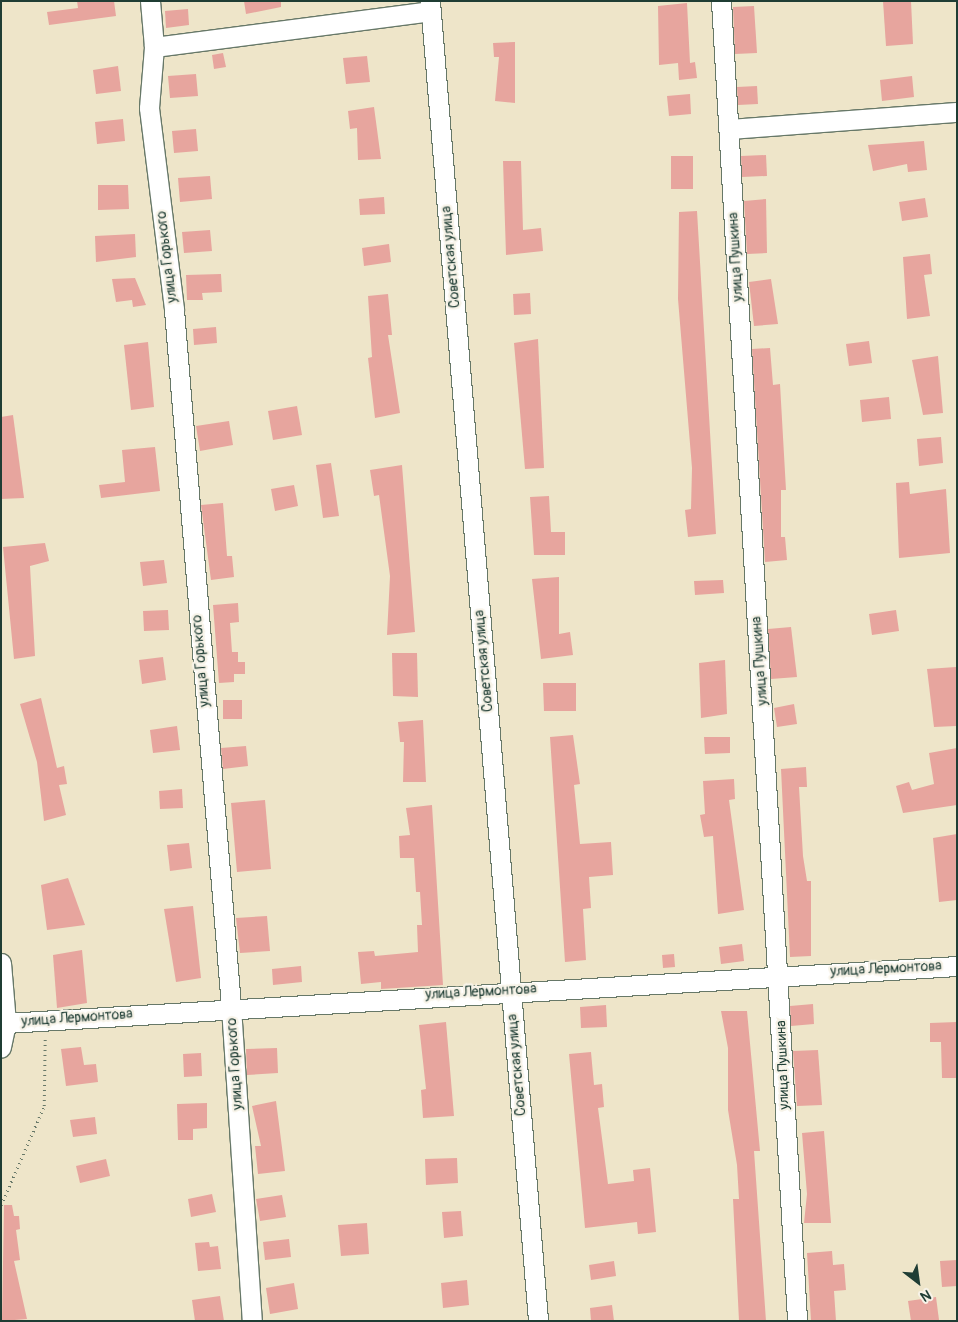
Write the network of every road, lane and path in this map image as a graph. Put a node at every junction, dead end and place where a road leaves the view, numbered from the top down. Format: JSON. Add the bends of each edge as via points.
{"nodes":[{"id":1,"x":150,"y":1,"type":"edge"},
{"id":2,"x":721,"y":1,"type":"edge"},
{"id":3,"x":430,"y":6,"type":"edge"},
{"id":4,"x":154,"y":47,"type":"junction"},
{"id":5,"x":957,"y":112,"type":"edge"},
{"id":6,"x":729,"y":130,"type":"junction"},
{"id":7,"x":1,"y":963,"type":"edge"},
{"id":8,"x":957,"y":966,"type":"edge"},
{"id":9,"x":779,"y":975,"type":"junction"},
{"id":10,"x":512,"y":991,"type":"junction"},
{"id":11,"x":231,"y":1007,"type":"junction"},
{"id":12,"x":46,"y":1022,"type":"junction"},
{"id":13,"x":6,"y":1023,"type":"junction"},
{"id":14,"x":1,"y":1046,"type":"edge"},
{"id":15,"x":1,"y":1205,"type":"edge"},
{"id":16,"x":252,"y":1321,"type":"edge"},
{"id":17,"x":538,"y":1321,"type":"edge"},
{"id":18,"x":797,"y":1321,"type":"edge"}],
"edges":[{"from":1,"to":4,"type":"street","name":"улица Горького"},
{"from":2,"to":6,"type":"street","name":"улица Пушкина"},
{"from":3,"to":4,"type":"street"},
{"from":3,"to":10,"type":"street","name":"Советская улица"},
{"from":4,"to":11,"type":"street","name":"улица Горького","via":[[149,108],[174,310]]},
{"from":5,"to":6,"type":"street"},
{"from":6,"to":9,"type":"street","name":"улица Пушкина"},
{"from":7,"to":13,"type":"street"},
{"from":8,"to":9,"type":"street","name":"улица Лермонтова"},
{"from":9,"to":10,"type":"street","name":"улица Лермонтова"},
{"from":9,"to":18,"type":"street","name":"улица Пушкина"},
{"from":10,"to":11,"type":"street","name":"улица Лермонтова"},
{"from":10,"to":17,"type":"street","name":"Советская улица"},
{"from":11,"to":12,"type":"street","name":"улица Лермонтова"},
{"from":11,"to":16,"type":"street","name":"улица Горького"},
{"from":12,"to":13,"type":"street","name":"улица Лермонтова"},
{"from":12,"to":15,"type":"path","via":[[44,1106]]},
{"from":13,"to":14,"type":"street"}]}
